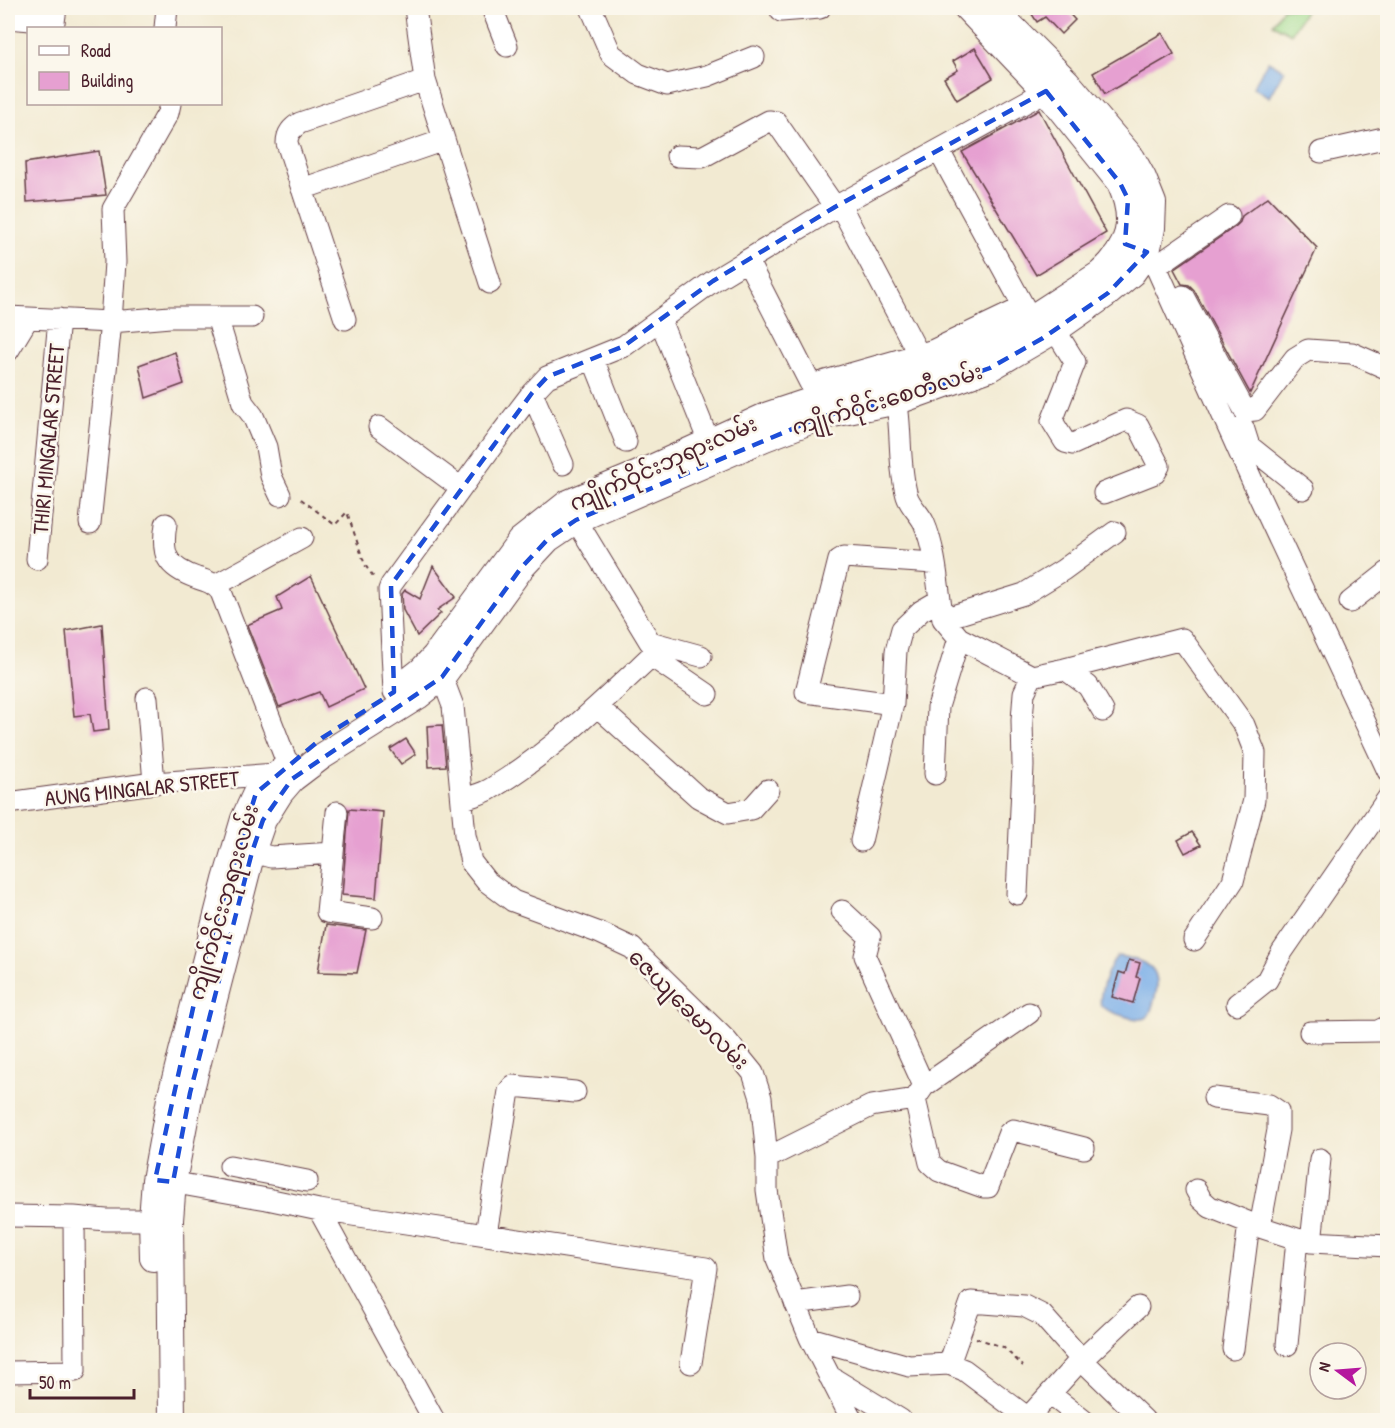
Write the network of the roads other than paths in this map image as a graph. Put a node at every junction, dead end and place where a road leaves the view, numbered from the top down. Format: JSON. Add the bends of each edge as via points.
{"nodes":[{"id":1,"x":56,"y":8,"type":"edge"},
{"id":2,"x":167,"y":8,"type":"edge"},
{"id":3,"x":415,"y":8,"type":"edge"},
{"id":4,"x":492,"y":8,"type":"edge"},
{"id":5,"x":591,"y":8,"type":"edge"},
{"id":6,"x":820,"y":8,"type":"edge"},
{"id":7,"x":967,"y":8,"type":"edge"},
{"id":8,"x":993,"y":8,"type":"edge"},
{"id":9,"x":790,"y":9,"type":"edge"},
{"id":10,"x":8,"y":18,"type":"edge"},
{"id":11,"x":165,"y":27,"type":"edge"},
{"id":12,"x":507,"y":46,"type":"dead end"},
{"id":13,"x":754,"y":57,"type":"dead end"},
{"id":14,"x":425,"y":80,"type":"junction"},
{"id":15,"x":1046,"y":91,"type":"junction"},
{"id":16,"x":170,"y":105,"type":"edge"},
{"id":17,"x":1388,"y":137,"type":"edge"},
{"id":18,"x":444,"y":140,"type":"junction"},
{"id":19,"x":939,"y":151,"type":"junction"},
{"id":20,"x":1321,"y":152,"type":"dead end"},
{"id":21,"x":677,"y":156,"type":"dead end"},
{"id":22,"x":302,"y":189,"type":"junction"},
{"id":23,"x":838,"y":206,"type":"junction"},
{"id":24,"x":1229,"y":216,"type":"dead end"},
{"id":25,"x":1147,"y":254,"type":"junction"},
{"id":26,"x":747,"y":260,"type":"junction"},
{"id":27,"x":490,"y":283,"type":"dead end"},
{"id":28,"x":217,"y":317,"type":"junction"},
{"id":29,"x":252,"y":317,"type":"dead end"},
{"id":30,"x":18,"y":318,"type":"edge"},
{"id":31,"x":59,"y":318,"type":"junction"},
{"id":32,"x":345,"y":319,"type":"dead end"},
{"id":33,"x":660,"y":320,"type":"junction"},
{"id":34,"x":111,"y":322,"type":"junction"},
{"id":35,"x":1055,"y":330,"type":"junction"},
{"id":36,"x":8,"y":351,"type":"edge"},
{"id":37,"x":919,"y":355,"type":"junction"},
{"id":38,"x":593,"y":359,"type":"junction"},
{"id":39,"x":1388,"y":371,"type":"edge"},
{"id":40,"x":1388,"y":388,"type":"edge"},
{"id":41,"x":895,"y":390,"type":"junction"},
{"id":42,"x":532,"y":393,"type":"junction"},
{"id":43,"x":1245,"y":411,"type":"junction"},
{"id":44,"x":379,"y":427,"type":"dead end"},
{"id":45,"x":626,"y":442,"type":"dead end"},
{"id":46,"x":720,"y":444,"type":"junction"},
{"id":47,"x":563,"y":464,"type":"dead end"},
{"id":48,"x":461,"y":488,"type":"junction"},
{"id":49,"x":1303,"y":489,"type":"dead end"},
{"id":50,"x":1104,"y":494,"type":"dead end"},
{"id":51,"x":280,"y":495,"type":"dead end"},
{"id":52,"x":571,"y":513,"type":"junction"},
{"id":53,"x":90,"y":523,"type":"dead end"},
{"id":54,"x":166,"y":524,"type":"dead end"},
{"id":55,"x":1115,"y":532,"type":"dead end"},
{"id":56,"x":302,"y":538,"type":"dead end"},
{"id":57,"x":37,"y":559,"type":"dead end"},
{"id":58,"x":934,"y":563,"type":"junction"},
{"id":59,"x":1388,"y":572,"type":"edge"},
{"id":60,"x":216,"y":585,"type":"junction"},
{"id":61,"x":1350,"y":602,"type":"dead end"},
{"id":62,"x":941,"y":610,"type":"junction"},
{"id":63,"x":959,"y":639,"type":"junction"},
{"id":64,"x":701,"y":656,"type":"dead end"},
{"id":65,"x":1065,"y":669,"type":"junction"},
{"id":66,"x":435,"y":670,"type":"junction"},
{"id":67,"x":1032,"y":676,"type":"junction"},
{"id":68,"x":394,"y":692,"type":"junction"},
{"id":69,"x":707,"y":694,"type":"dead end"},
{"id":70,"x":147,"y":698,"type":"dead end"},
{"id":71,"x":893,"y":704,"type":"junction"},
{"id":72,"x":598,"y":707,"type":"junction"},
{"id":73,"x":1103,"y":711,"type":"dead end"},
{"id":74,"x":1388,"y":771,"type":"edge"},
{"id":75,"x":286,"y":773,"type":"junction"},
{"id":76,"x":935,"y":774,"type":"dead end"},
{"id":77,"x":154,"y":783,"type":"junction"},
{"id":78,"x":768,"y":790,"type":"dead end"},
{"id":79,"x":1388,"y":798,"type":"edge"},
{"id":80,"x":462,"y":800,"type":"junction"},
{"id":81,"x":8,"y":803,"type":"edge"},
{"id":82,"x":338,"y":812,"type":"dead end"},
{"id":83,"x":861,"y":841,"type":"dead end"},
{"id":84,"x":252,"y":852,"type":"junction"},
{"id":85,"x":333,"y":853,"type":"junction"},
{"id":86,"x":235,"y":882,"type":"junction"},
{"id":87,"x":1017,"y":894,"type":"dead end"},
{"id":88,"x":842,"y":911,"type":"dead end"},
{"id":89,"x":372,"y":918,"type":"dead end"},
{"id":90,"x":1194,"y":940,"type":"dead end"},
{"id":91,"x":1237,"y":1004,"type":"dead end"},
{"id":92,"x":1029,"y":1013,"type":"dead end"},
{"id":93,"x":1388,"y":1026,"type":"edge"},
{"id":94,"x":1310,"y":1032,"type":"dead end"},
{"id":95,"x":575,"y":1092,"type":"dead end"},
{"id":96,"x":919,"y":1093,"type":"junction"},
{"id":97,"x":1214,"y":1098,"type":"dead end"},
{"id":98,"x":1084,"y":1148,"type":"dead end"},
{"id":99,"x":767,"y":1158,"type":"junction"},
{"id":100,"x":1320,"y":1159,"type":"dead end"},
{"id":101,"x":230,"y":1166,"type":"dead end"},
{"id":102,"x":164,"y":1181,"type":"junction"},
{"id":103,"x":1196,"y":1190,"type":"dead end"},
{"id":104,"x":288,"y":1203,"type":"junction"},
{"id":105,"x":319,"y":1210,"type":"junction"},
{"id":106,"x":8,"y":1216,"type":"edge"},
{"id":107,"x":74,"y":1217,"type":"junction"},
{"id":108,"x":161,"y":1220,"type":"junction"},
{"id":109,"x":1255,"y":1225,"type":"junction"},
{"id":110,"x":486,"y":1234,"type":"junction"},
{"id":111,"x":1304,"y":1240,"type":"junction"},
{"id":112,"x":1388,"y":1245,"type":"edge"},
{"id":113,"x":847,"y":1296,"type":"dead end"},
{"id":114,"x":795,"y":1303,"type":"junction"},
{"id":115,"x":1138,"y":1307,"type":"dead end"},
{"id":116,"x":810,"y":1338,"type":"junction"},
{"id":117,"x":1287,"y":1345,"type":"dead end"},
{"id":118,"x":1233,"y":1349,"type":"dead end"},
{"id":119,"x":1082,"y":1360,"type":"junction"},
{"id":120,"x":691,"y":1363,"type":"dead end"},
{"id":121,"x":949,"y":1364,"type":"junction"},
{"id":122,"x":8,"y":1372,"type":"edge"},
{"id":123,"x":829,"y":1376,"type":"junction"},
{"id":124,"x":1050,"y":1394,"type":"junction"},
{"id":125,"x":1027,"y":1419,"type":"edge"},
{"id":126,"x":158,"y":1420,"type":"edge"},
{"id":127,"x":172,"y":1420,"type":"edge"},
{"id":128,"x":434,"y":1420,"type":"edge"},
{"id":129,"x":852,"y":1420,"type":"edge"},
{"id":130,"x":901,"y":1420,"type":"edge"},
{"id":131,"x":1083,"y":1420,"type":"edge"},
{"id":132,"x":1144,"y":1420,"type":"edge"}],
"edges":[{"from":1,"to":10,"type":"street","via":[[54,22]]},
{"from":2,"to":11,"type":"street"},
{"from":3,"to":14,"type":"street"},
{"from":4,"to":12,"type":"street"},
{"from":5,"to":13,"type":"street","via":[[611,54],[638,74],[667,85],[707,76]]},
{"from":6,"to":9,"type":"street"},
{"from":7,"to":15,"type":"main road"},
{"from":8,"to":25,"type":"main road","name":"ကျိုက်ဝိုင်းစေတီလမ်း","via":[[1067,82],[1132,158],[1153,203]]},
{"from":14,"to":18,"type":"street"},
{"from":14,"to":22,"type":"street","via":[[294,126],[287,143]]},
{"from":15,"to":19,"type":"street"},
{"from":15,"to":25,"type":"main road","via":[[1120,183],[1128,199],[1129,222]]},
{"from":16,"to":34,"type":"street","via":[[113,209]]},
{"from":17,"to":20,"type":"street"},
{"from":18,"to":22,"type":"street"},
{"from":18,"to":27,"type":"street"},
{"from":19,"to":23,"type":"street"},
{"from":19,"to":37,"type":"street","via":[[1024,307]]},
{"from":21,"to":23,"type":"street","via":[[702,157],[776,122]]},
{"from":22,"to":32,"type":"street"},
{"from":23,"to":26,"type":"street"},
{"from":23,"to":37,"type":"street"},
{"from":24,"to":25,"type":"street"},
{"from":25,"to":35,"type":"main road","name":"ကျိုက်ဝိုင်းစေတီလမ်း","via":[[1108,293]]},
{"from":25,"to":41,"type":"main road","name":"ကျိုက်ဝိုင်းဘုရားလမ်း","via":[[1113,261],[1100,274],[1007,334]]},
{"from":25,"to":43,"type":"street","via":[[1194,317]]},
{"from":25,"to":74,"type":"street"},
{"from":26,"to":33,"type":"street"},
{"from":26,"to":37,"type":"street","via":[[811,385]]},
{"from":28,"to":29,"type":"street","name":"THIRI MINGALAR STREET"},
{"from":28,"to":34,"type":"street","name":"THIRI MINGALAR STREET"},
{"from":28,"to":51,"type":"street","via":[[243,402],[266,447],[271,476]]},
{"from":30,"to":31,"type":"street","name":"THIRI MINGALAR STREET"},
{"from":30,"to":36,"type":"street"},
{"from":31,"to":34,"type":"street","name":"THIRI MINGALAR STREET"},
{"from":31,"to":57,"type":"street","name":"THIRI MINGALAR STREET"},
{"from":33,"to":38,"type":"street","via":[[624,346]]},
{"from":33,"to":46,"type":"street"},
{"from":34,"to":53,"type":"street"},
{"from":35,"to":41,"type":"main road","name":"ကျိုက်ဝိုင်းစေတီလမ်း","via":[[990,368]]},
{"from":35,"to":50,"type":"street","via":[[1075,362],[1052,421],[1065,442],[1073,444],[1126,420],[1138,424],[1159,466],[1155,473]]},
{"from":38,"to":42,"type":"street","via":[[547,377]]},
{"from":38,"to":45,"type":"street"},
{"from":39,"to":40,"type":"street","via":[[1384,379]]},
{"from":39,"to":43,"type":"street","via":[[1352,353],[1308,350],[1295,358],[1255,410]]},
{"from":41,"to":46,"type":"main road","name":"ကျိုက်ဝိုင်းဘုရားလမ်း","via":[[816,399],[768,415]]},
{"from":41,"to":58,"type":"street","via":[[901,468],[908,499],[924,523]]},
{"from":42,"to":47,"type":"street"},
{"from":42,"to":48,"type":"street"},
{"from":43,"to":49,"type":"street","via":[[1243,426],[1249,446]]},
{"from":44,"to":48,"type":"street"},
{"from":46,"to":52,"type":"main road","name":"ကျိုက်ဝိုင်းဘုရားလမ်း"},
{"from":48,"to":68,"type":"street","via":[[389,590]]},
{"from":52,"to":64,"type":"street","via":[[650,642]]},
{"from":52,"to":66,"type":"main road"},
{"from":54,"to":60,"type":"street","via":[[163,543],[172,564]]},
{"from":55,"to":62,"type":"street","via":[[1024,594]]},
{"from":56,"to":60,"type":"street"},
{"from":58,"to":62,"type":"street"},
{"from":58,"to":71,"type":"street","via":[[844,557],[839,560],[806,692]]},
{"from":59,"to":61,"type":"street"},
{"from":60,"to":75,"type":"street"},
{"from":62,"to":63,"type":"street"},
{"from":62,"to":71,"type":"street","via":[[921,611],[902,629],[896,651]]},
{"from":63,"to":67,"type":"street"},
{"from":63,"to":76,"type":"street","via":[[938,707]]},
{"from":65,"to":67,"type":"street"},
{"from":65,"to":73,"type":"street","via":[[1088,686]]},
{"from":65,"to":90,"type":"street","via":[[1182,639],[1244,725],[1255,753],[1254,800],[1233,881]]},
{"from":66,"to":68,"type":"main road","name":"ကျိုက်ဝိုင်းဘုရားလမ်း","via":[[421,671]]},
{"from":66,"to":75,"type":"main road","via":[[418,696],[321,757]]},
{"from":66,"to":80,"type":"street","name":"ဇေယျခေမာလမ်း","via":[[453,706]]},
{"from":67,"to":87,"type":"street","via":[[1024,693],[1022,720]]},
{"from":68,"to":75,"type":"main road","name":"ကျိုက်ဝိုင်းဘုရားလမ်း","via":[[322,738]]},
{"from":69,"to":72,"type":"street","via":[[651,656]]},
{"from":70,"to":77,"type":"street"},
{"from":71,"to":83,"type":"street"},
{"from":72,"to":78,"type":"street","via":[[698,797],[728,813],[751,809]]},
{"from":72,"to":80,"type":"street","via":[[490,789]]},
{"from":75,"to":77,"type":"street","name":"AUNG MINGALAR STREET"},
{"from":75,"to":84,"type":"main road"},
{"from":75,"to":86,"type":"main road","name":"ကျိုက်ဝိုင်းဘုရားလမ်း","via":[[256,793],[244,819]]},
{"from":77,"to":81,"type":"street","name":"AUNG MINGALAR STREET"},
{"from":79,"to":91,"type":"street","via":[[1282,952],[1267,980]]},
{"from":80,"to":99,"type":"street","name":"ဇေယျခေမာလမ်း","via":[[471,862],[486,881],[513,901],[632,948],[727,1041],[753,1073],[761,1098]]},
{"from":82,"to":85,"type":"street"},
{"from":84,"to":85,"type":"street","via":[[271,857]]},
{"from":84,"to":86,"type":"main road"},
{"from":85,"to":89,"type":"street","via":[[327,912]]},
{"from":86,"to":102,"type":"main road","name":"ကျိုက်ဝိုင်းဘုရားလမ်း","via":[[170,1099]]},
{"from":88,"to":96,"type":"street","via":[[870,937],[865,956]]},
{"from":92,"to":96,"type":"street"},
{"from":93,"to":94,"type":"street","via":[[1378,1031]]},
{"from":95,"to":110,"type":"street","via":[[513,1086],[509,1091]]},
{"from":96,"to":98,"type":"street","via":[[930,1163],[939,1171],[983,1187],[988,1187],[1013,1130]]},
{"from":96,"to":99,"type":"street","via":[[871,1106]]},
{"from":97,"to":109,"type":"street","via":[[1269,1105],[1278,1111],[1278,1130]]},
{"from":99,"to":114,"type":"street","name":"ဇေယျခေမာလမ်း","via":[[766,1190],[777,1259]]},
{"from":100,"to":111,"type":"street"},
{"from":101,"to":104,"type":"street","via":[[299,1179]]},
{"from":102,"to":104,"type":"street"},
{"from":102,"to":108,"type":"main road"},
{"from":103,"to":109,"type":"street","via":[[1210,1207]]},
{"from":104,"to":105,"type":"street"},
{"from":105,"to":110,"type":"street"},
{"from":105,"to":128,"type":"street"},
{"from":106,"to":107,"type":"street"},
{"from":107,"to":108,"type":"street"},
{"from":107,"to":122,"type":"street","via":[[75,1371]]},
{"from":108,"to":126,"type":"main road"},
{"from":108,"to":127,"type":"main road"},
{"from":109,"to":111,"type":"street"},
{"from":109,"to":118,"type":"street"},
{"from":110,"to":120,"type":"street","via":[[706,1268]]},
{"from":111,"to":112,"type":"street"},
{"from":111,"to":117,"type":"street"},
{"from":113,"to":114,"type":"street"},
{"from":114,"to":116,"type":"street","name":"ဇေယျခေမာလမ်း"},
{"from":115,"to":119,"type":"street"},
{"from":116,"to":121,"type":"street","via":[[909,1366]]},
{"from":116,"to":123,"type":"street","name":"ဇေယျခေမာလမ်း"},
{"from":119,"to":121,"type":"street","via":[[1042,1315],[1024,1306],[971,1302]]},
{"from":119,"to":124,"type":"street"},
{"from":119,"to":132,"type":"street"},
{"from":121,"to":125,"type":"street","via":[[964,1370]]},
{"from":123,"to":129,"type":"street","name":"ဇေယျခေမာလမ်း"},
{"from":123,"to":130,"type":"street"},
{"from":124,"to":125,"type":"street"},
{"from":124,"to":131,"type":"street"}]}
